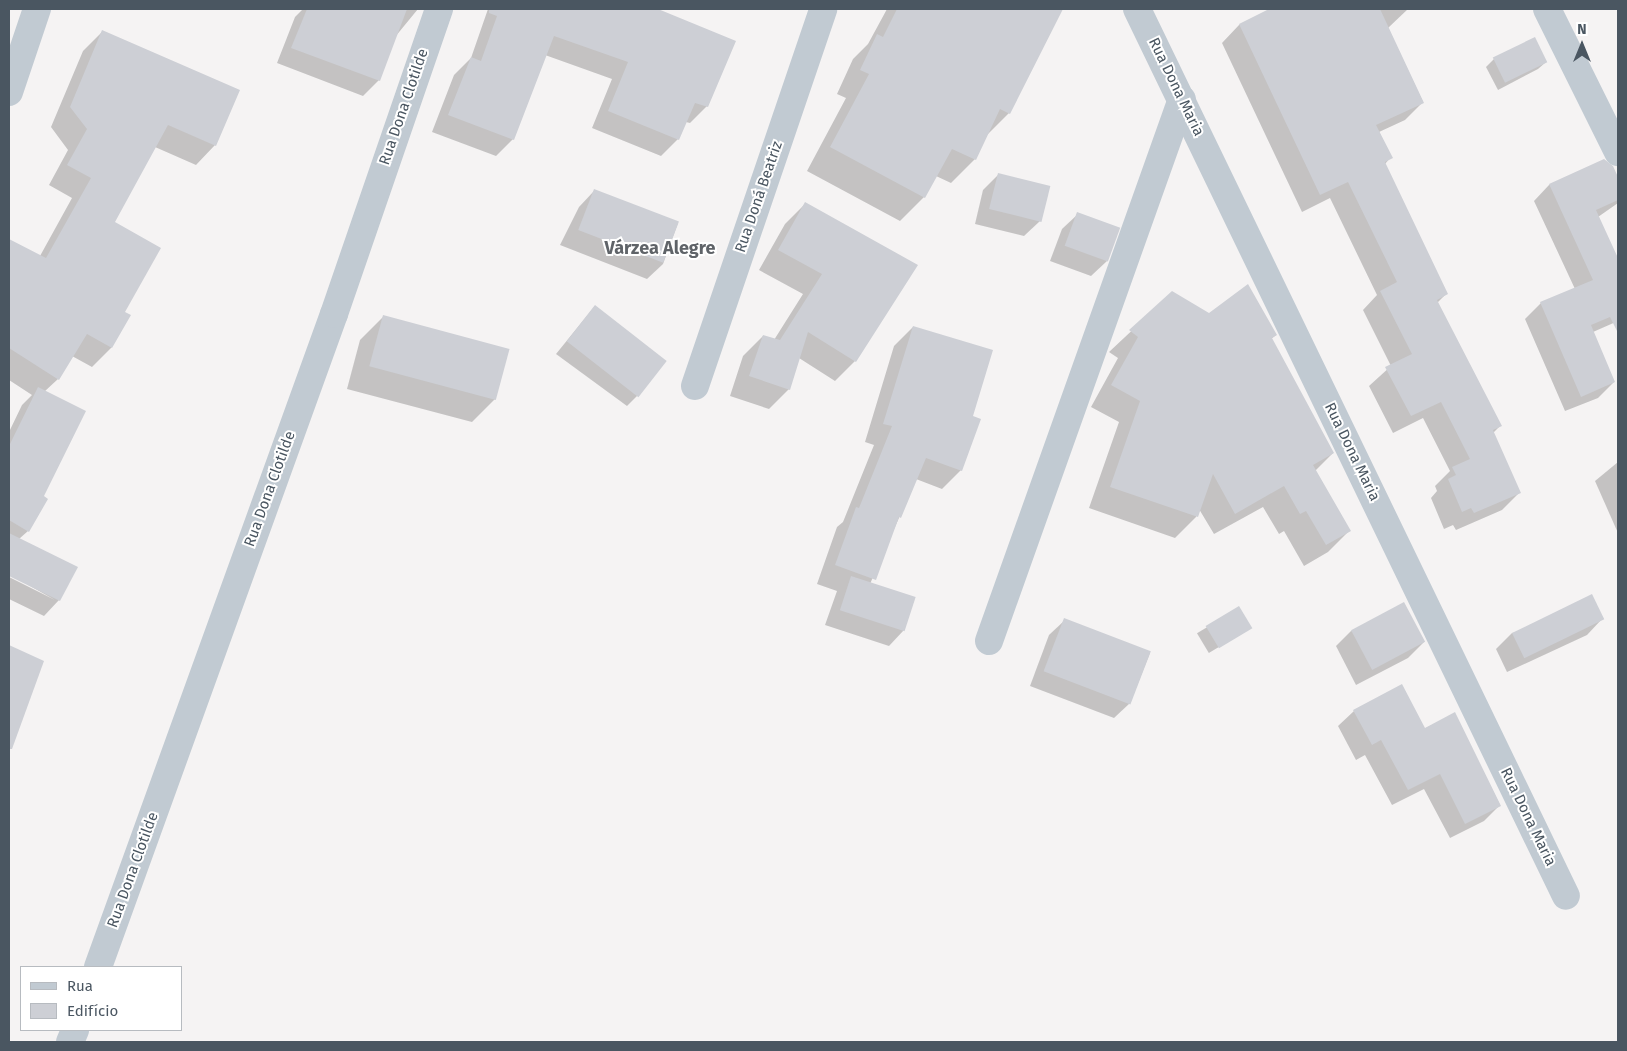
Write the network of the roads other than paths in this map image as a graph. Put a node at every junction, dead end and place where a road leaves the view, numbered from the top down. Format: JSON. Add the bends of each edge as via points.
{"nodes":[{"id":1,"x":38,"y":9,"type":"edge"},
{"id":2,"x":439,"y":9,"type":"edge"},
{"id":3,"x":823,"y":9,"type":"edge"},
{"id":4,"x":1137,"y":9,"type":"edge"},
{"id":5,"x":1547,"y":9,"type":"edge"},
{"id":6,"x":9,"y":92,"type":"edge"},
{"id":7,"x":1182,"y":99,"type":"junction"},
{"id":8,"x":1618,"y":152,"type":"edge"},
{"id":9,"x":695,"y":386,"type":"dead end"},
{"id":10,"x":989,"y":641,"type":"dead end"},
{"id":11,"x":1566,"y":896,"type":"dead end"},
{"id":12,"x":98,"y":966,"type":"edge"}],
"edges":[{"from":1,"to":6,"type":"street"},
{"from":2,"to":12,"type":"street","name":"Rua Dona Clotilde","via":[[334,314]]},
{"from":3,"to":9,"type":"street","name":"Rua Doná Beatriz"},
{"from":4,"to":7,"type":"street","name":"Rua Dona Maria"},
{"from":5,"to":8,"type":"street"},
{"from":7,"to":10,"type":"street"},
{"from":7,"to":11,"type":"street","name":"Rua Dona Maria"}]}
